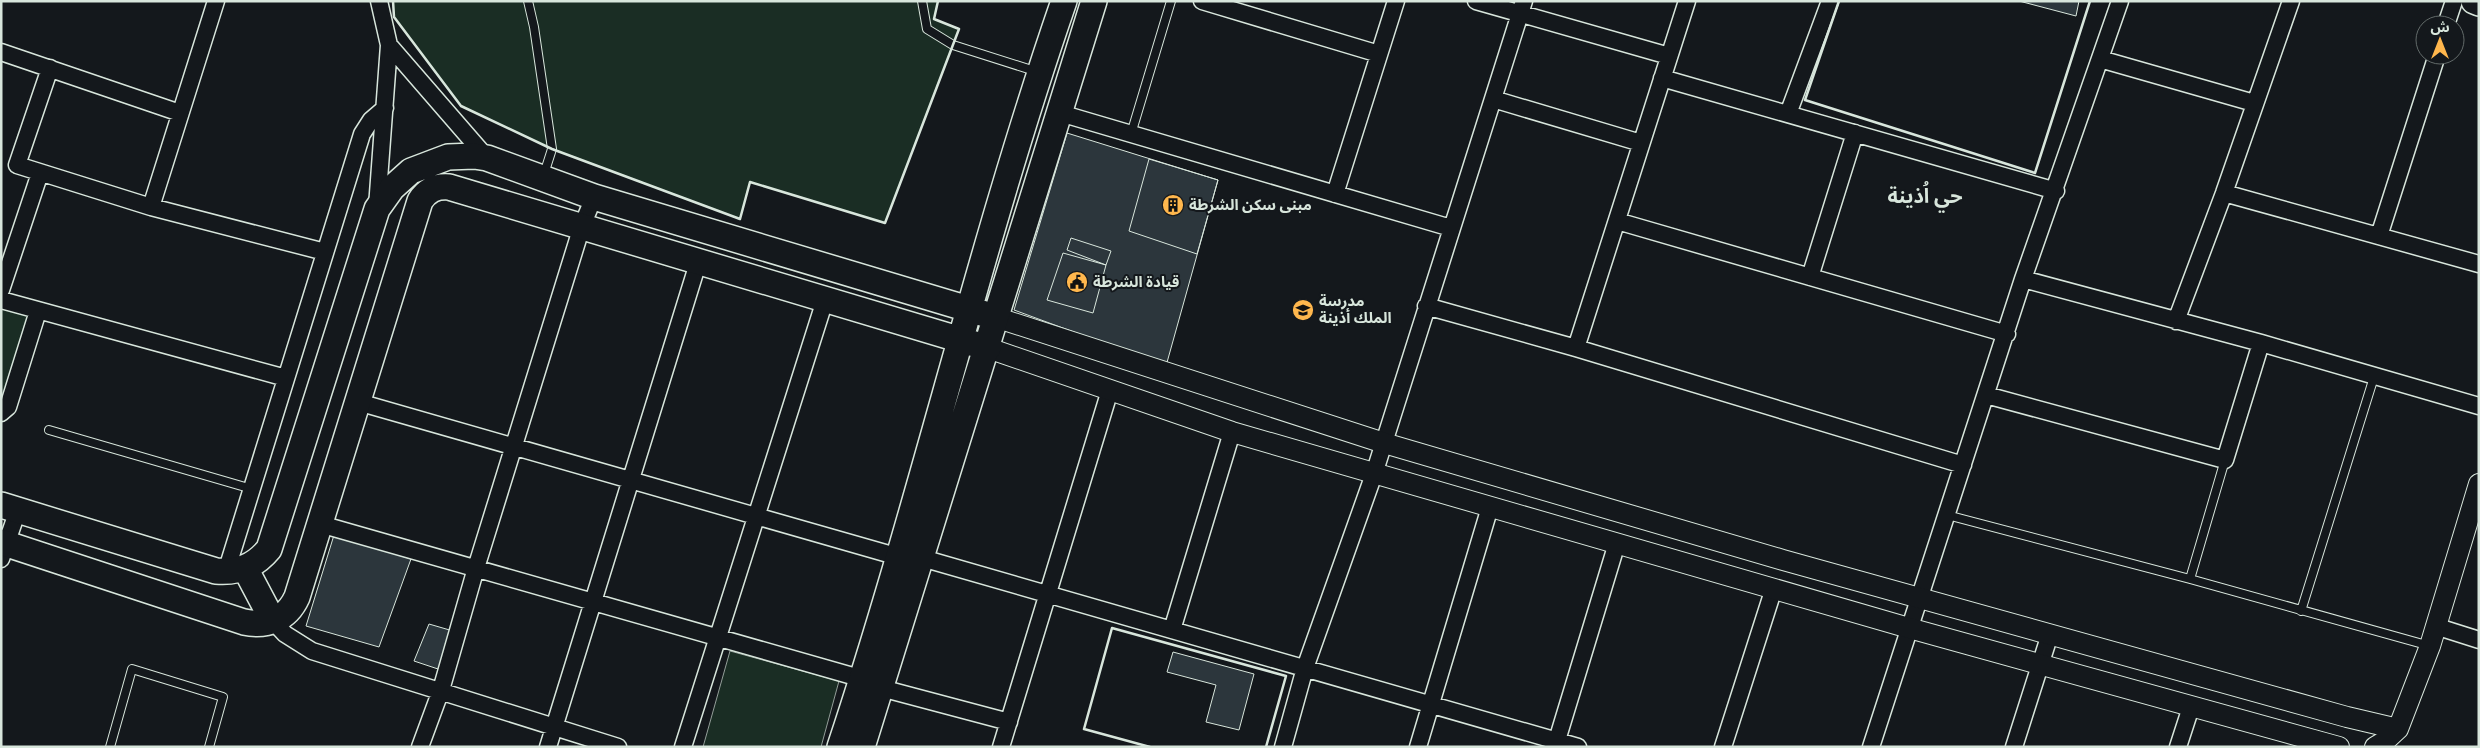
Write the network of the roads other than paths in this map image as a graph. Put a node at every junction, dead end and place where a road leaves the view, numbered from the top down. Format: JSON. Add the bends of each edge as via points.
{"nodes":[{"id":1,"x":216,"y":1,"type":"edge"},
{"id":2,"x":379,"y":1,"type":"edge"},
{"id":3,"x":528,"y":1,"type":"edge"},
{"id":4,"x":922,"y":1,"type":"edge"},
{"id":5,"x":1064,"y":1,"type":"edge"},
{"id":6,"x":1094,"y":1,"type":"edge"},
{"id":7,"x":1171,"y":1,"type":"edge"},
{"id":8,"x":1202,"y":1,"type":"edge"},
{"id":9,"x":1396,"y":1,"type":"edge"},
{"id":10,"x":1476,"y":1,"type":"edge"},
{"id":11,"x":1687,"y":1,"type":"edge"},
{"id":12,"x":1830,"y":1,"type":"edge"},
{"id":13,"x":2120,"y":1,"type":"edge"},
{"id":14,"x":2291,"y":1,"type":"edge"},
{"id":15,"x":2454,"y":1,"type":"edge"},
{"id":16,"x":2474,"y":1,"type":"edge"},
{"id":17,"x":2479,"y":3,"type":"edge"},
{"id":18,"x":1242,"y":7,"type":"edge"},
{"id":19,"x":1522,"y":7,"type":"edge"},
{"id":20,"x":2449,"y":15,"type":"edge"},
{"id":21,"x":389,"y":46,"type":"junction"},
{"id":22,"x":1,"y":52,"type":"edge"},
{"id":23,"x":1379,"y":54,"type":"junction"},
{"id":24,"x":1669,"y":56,"type":"junction"},
{"id":25,"x":2100,"y":59,"type":"junction"},
{"id":26,"x":2434,"y":65,"type":"edge"},
{"id":27,"x":50,"y":68,"type":"junction"},
{"id":28,"x":1040,"y":73,"type":"junction"},
{"id":29,"x":1662,"y":78,"type":"junction"},
{"id":30,"x":1493,"y":99,"type":"junction"},
{"id":31,"x":2254,"y":103,"type":"junction"},
{"id":32,"x":385,"y":108,"type":"junction"},
{"id":33,"x":180,"y":113,"type":"junction"},
{"id":34,"x":1060,"y":113,"type":"junction"},
{"id":35,"x":1788,"y":114,"type":"junction"},
{"id":36,"x":1855,"y":133,"type":"junction"},
{"id":37,"x":1131,"y":134,"type":"junction"},
{"id":38,"x":1641,"y":142,"type":"junction"},
{"id":39,"x":488,"y":158,"type":"junction"},
{"id":40,"x":411,"y":171,"type":"junction"},
{"id":41,"x":40,"y":172,"type":"junction"},
{"id":42,"x":542,"y":178,"type":"junction"},
{"id":43,"x":430,"y":190,"type":"junction"},
{"id":44,"x":2056,"y":191,"type":"junction"},
{"id":45,"x":2224,"y":193,"type":"junction"},
{"id":46,"x":1335,"y":194,"type":"junction"},
{"id":47,"x":594,"y":197,"type":"junction"},
{"id":48,"x":151,"y":207,"type":"junction"},
{"id":49,"x":377,"y":209,"type":"junction"},
{"id":50,"x":1617,"y":220,"type":"junction"},
{"id":51,"x":582,"y":226,"type":"junction"},
{"id":52,"x":1450,"y":228,"type":"junction"},
{"id":53,"x":2379,"y":236,"type":"junction"},
{"id":54,"x":325,"y":252,"type":"junction"},
{"id":55,"x":698,"y":263,"type":"junction"},
{"id":56,"x":2479,"y":264,"type":"edge"},
{"id":57,"x":1810,"y":277,"type":"junction"},
{"id":58,"x":2023,"y":279,"type":"junction"},
{"id":59,"x":1,"y":290,"type":"edge"},
{"id":60,"x":1,"y":300,"type":"edge"},
{"id":61,"x":825,"y":300,"type":"junction"},
{"id":62,"x":1426,"y":306,"type":"junction"},
{"id":63,"x":967,"y":310,"type":"junction"},
{"id":64,"x":38,"y":311,"type":"junction"},
{"id":65,"x":995,"y":317,"type":"junction"},
{"id":66,"x":2176,"y":321,"type":"junction"},
{"id":67,"x":2007,"y":334,"type":"junction"},
{"id":68,"x":959,"y":342,"type":"junction"},
{"id":69,"x":2261,"y":343,"type":"junction"},
{"id":70,"x":988,"y":348,"type":"junction"},
{"id":71,"x":1576,"y":348,"type":"junction"},
{"id":72,"x":2374,"y":377,"type":"junction"},
{"id":73,"x":286,"y":378,"type":"junction"},
{"id":74,"x":1110,"y":390,"type":"junction"},
{"id":75,"x":1986,"y":395,"type":"junction"},
{"id":76,"x":358,"y":402,"type":"junction"},
{"id":77,"x":2479,"y":406,"type":"edge"},
{"id":78,"x":1,"y":413,"type":"edge"},
{"id":79,"x":49,"y":430,"type":"dead end"},
{"id":80,"x":1232,"y":432,"type":"junction"},
{"id":81,"x":1384,"y":443,"type":"junction"},
{"id":82,"x":512,"y":447,"type":"junction"},
{"id":83,"x":2226,"y":460,"type":"junction"},
{"id":84,"x":1963,"y":465,"type":"junction"},
{"id":85,"x":1374,"y":474,"type":"junction"},
{"id":86,"x":630,"y":481,"type":"junction"},
{"id":87,"x":2479,"y":484,"type":"edge"},
{"id":88,"x":252,"y":488,"type":"junction"},
{"id":89,"x":1490,"y":507,"type":"junction"},
{"id":90,"x":7,"y":511,"type":"edge"},
{"id":91,"x":1947,"y":515,"type":"junction"},
{"id":92,"x":755,"y":516,"type":"junction"},
{"id":93,"x":320,"y":524,"type":"junction"},
{"id":94,"x":1617,"y":543,"type":"junction"},
{"id":95,"x":3,"y":548,"type":"edge"},
{"id":96,"x":911,"y":558,"type":"junction"},
{"id":97,"x":1784,"y":560,"type":"junction"},
{"id":98,"x":476,"y":568,"type":"junction"},
{"id":99,"x":236,"y":570,"type":"junction"},
{"id":100,"x":2190,"y":578,"type":"junction"},
{"id":101,"x":1774,"y":588,"type":"junction"},
{"id":102,"x":1048,"y":594,"type":"junction"},
{"id":103,"x":1918,"y":597,"type":"junction"},
{"id":104,"x":592,"y":602,"type":"junction"},
{"id":105,"x":2301,"y":612,"type":"junction"},
{"id":106,"x":273,"y":621,"type":"junction"},
{"id":107,"x":2434,"y":626,"type":"junction"},
{"id":108,"x":1909,"y":628,"type":"junction"},
{"id":109,"x":1172,"y":630,"type":"junction"},
{"id":110,"x":2050,"y":634,"type":"junction"},
{"id":111,"x":717,"y":637,"type":"junction"},
{"id":112,"x":2479,"y":640,"type":"edge"},
{"id":113,"x":2430,"y":646,"type":"junction"},
{"id":114,"x":2040,"y":665,"type":"junction"},
{"id":115,"x":1305,"y":668,"type":"junction"},
{"id":116,"x":872,"y":683,"type":"junction"},
{"id":117,"x":441,"y":690,"type":"junction"},
{"id":118,"x":1430,"y":704,"type":"junction"},
{"id":119,"x":2191,"y":707,"type":"junction"},
{"id":120,"x":1008,"y":722,"type":"junction"},
{"id":121,"x":554,"y":728,"type":"junction"},
{"id":122,"x":2398,"y":729,"type":"junction"},
{"id":123,"x":1556,"y":744,"type":"edge"},
{"id":124,"x":110,"y":747,"type":"edge"},
{"id":125,"x":209,"y":747,"type":"edge"},
{"id":126,"x":420,"y":747,"type":"edge"},
{"id":127,"x":548,"y":747,"type":"edge"},
{"id":128,"x":618,"y":747,"type":"edge"},
{"id":129,"x":683,"y":747,"type":"edge"},
{"id":130,"x":840,"y":747,"type":"edge"},
{"id":131,"x":862,"y":747,"type":"edge"},
{"id":132,"x":1001,"y":747,"type":"edge"},
{"id":133,"x":1283,"y":747,"type":"edge"},
{"id":134,"x":1418,"y":747,"type":"edge"},
{"id":135,"x":1578,"y":747,"type":"edge"},
{"id":136,"x":1723,"y":747,"type":"edge"},
{"id":137,"x":1871,"y":747,"type":"edge"},
{"id":138,"x":2014,"y":747,"type":"edge"},
{"id":139,"x":2178,"y":747,"type":"edge"},
{"id":140,"x":2338,"y":747,"type":"edge"},
{"id":141,"x":2375,"y":747,"type":"edge"}],
"edges":[{"from":1,"to":33,"type":"street"},
{"from":2,"to":21,"type":"street"},
{"from":3,"to":42,"type":"lane","via":[[552,149]]},
{"from":4,"to":28,"type":"lane","via":[[926,29],[953,46]]},
{"from":5,"to":28,"type":"main road"},
{"from":6,"to":34,"type":"main road"},
{"from":7,"to":37,"type":"lane"},
{"from":8,"to":18,"type":"street"},
{"from":9,"to":23,"type":"street"},
{"from":10,"to":19,"type":"street"},
{"from":11,"to":24,"type":"street"},
{"from":12,"to":35,"type":"street"},
{"from":13,"to":25,"type":"street"},
{"from":14,"to":31,"type":"street"},
{"from":15,"to":20,"type":"street"},
{"from":16,"to":17,"type":"main road"},
{"from":18,"to":23,"type":"street"},
{"from":19,"to":24,"type":"street"},
{"from":19,"to":30,"type":"street"},
{"from":21,"to":32,"type":"street"},
{"from":21,"to":39,"type":"street"},
{"from":22,"to":27,"type":"street"},
{"from":23,"to":46,"type":"street"},
{"from":24,"to":29,"type":"street"},
{"from":25,"to":31,"type":"street"},
{"from":25,"to":44,"type":"street"},
{"from":26,"to":53,"type":"street"},
{"from":27,"to":33,"type":"street"},
{"from":27,"to":41,"type":"street","via":[[17,165]]},
{"from":28,"to":63,"type":"main road"},
{"from":29,"to":35,"type":"street"},
{"from":29,"to":38,"type":"street"},
{"from":30,"to":38,"type":"street"},
{"from":30,"to":52,"type":"street"},
{"from":31,"to":45,"type":"street"},
{"from":32,"to":49,"type":"street"},
{"from":32,"to":54,"type":"street","via":[[371,120],[362,134]]},
{"from":33,"to":48,"type":"street"},
{"from":34,"to":37,"type":"street"},
{"from":34,"to":65,"type":"main road"},
{"from":35,"to":36,"type":"street"},
{"from":36,"to":44,"type":"street"},
{"from":36,"to":57,"type":"street"},
{"from":37,"to":46,"type":"street"},
{"from":38,"to":50,"type":"street"},
{"from":39,"to":40,"type":"main road","via":[[448,157]]},
{"from":39,"to":42,"type":"main road"},
{"from":40,"to":43,"type":"main road"},
{"from":40,"to":49,"type":"main road","via":[[392,188]]},
{"from":41,"to":48,"type":"street"},
{"from":41,"to":59,"type":"street"},
{"from":42,"to":47,"type":"main road"},
{"from":43,"to":51,"type":"main road","via":[[449,187]]},
{"from":43,"to":76,"type":"main road","via":[[420,201]]},
{"from":44,"to":58,"type":"street"},
{"from":45,"to":53,"type":"street"},
{"from":45,"to":66,"type":"street"},
{"from":46,"to":52,"type":"street"},
{"from":47,"to":51,"type":"street"},
{"from":47,"to":63,"type":"main road"},
{"from":48,"to":54,"type":"street"},
{"from":49,"to":99,"type":"main road","via":[[269,549],[255,564]]},
{"from":50,"to":57,"type":"street"},
{"from":50,"to":71,"type":"street"},
{"from":51,"to":55,"type":"main road"},
{"from":51,"to":82,"type":"street"},
{"from":52,"to":62,"type":"street"},
{"from":53,"to":56,"type":"street"},
{"from":54,"to":73,"type":"street"},
{"from":55,"to":61,"type":"main road"},
{"from":55,"to":86,"type":"street"},
{"from":57,"to":67,"type":"street"},
{"from":58,"to":66,"type":"street"},
{"from":58,"to":67,"type":"street"},
{"from":60,"to":64,"type":"street"},
{"from":61,"to":68,"type":"main road"},
{"from":61,"to":92,"type":"street"},
{"from":62,"to":71,"type":"street"},
{"from":62,"to":81,"type":"street"},
{"from":63,"to":65,"type":"main road"},
{"from":63,"to":68,"type":"main road"},
{"from":64,"to":73,"type":"street"},
{"from":64,"to":78,"type":"street","via":[[8,407]]},
{"from":65,"to":70,"type":"main road"},
{"from":65,"to":81,"type":"street"},
{"from":66,"to":69,"type":"street"},
{"from":67,"to":75,"type":"street"},
{"from":68,"to":70,"type":"main road"},
{"from":68,"to":96,"type":"main road"},
{"from":69,"to":72,"type":"street"},
{"from":69,"to":83,"type":"street"},
{"from":70,"to":74,"type":"street"},
{"from":70,"to":96,"type":"main road"},
{"from":71,"to":84,"type":"street"},
{"from":72,"to":77,"type":"street"},
{"from":72,"to":105,"type":"lane"},
{"from":73,"to":88,"type":"street"},
{"from":74,"to":80,"type":"street"},
{"from":74,"to":102,"type":"street"},
{"from":75,"to":83,"type":"street"},
{"from":75,"to":84,"type":"street"},
{"from":76,"to":82,"type":"street"},
{"from":76,"to":93,"type":"main road"},
{"from":79,"to":88,"type":"lane"},
{"from":80,"to":85,"type":"street"},
{"from":80,"to":109,"type":"street"},
{"from":81,"to":85,"type":"street"},
{"from":81,"to":97,"type":"street"},
{"from":82,"to":86,"type":"street"},
{"from":82,"to":98,"type":"street"},
{"from":83,"to":100,"type":"lane"},
{"from":84,"to":91,"type":"street"},
{"from":85,"to":89,"type":"street"},
{"from":85,"to":115,"type":"street"},
{"from":86,"to":92,"type":"street"},
{"from":86,"to":104,"type":"street"},
{"from":87,"to":107,"type":"street"},
{"from":88,"to":99,"type":"street"},
{"from":89,"to":94,"type":"street"},
{"from":89,"to":118,"type":"street"},
{"from":90,"to":95,"type":"street"},
{"from":90,"to":99,"type":"main road","via":[[216,571]]},
{"from":91,"to":100,"type":"lane"},
{"from":91,"to":103,"type":"street"},
{"from":92,"to":96,"type":"street"},
{"from":92,"to":111,"type":"street"},
{"from":93,"to":98,"type":"street"},
{"from":93,"to":106,"type":"main road","via":[[297,597],[288,612]]},
{"from":94,"to":101,"type":"street"},
{"from":94,"to":123,"type":"street"},
{"from":95,"to":106,"type":"main road","via":[[244,622],[263,624]]},
{"from":96,"to":102,"type":"street"},
{"from":96,"to":116,"type":"main road"},
{"from":97,"to":101,"type":"street"},
{"from":97,"to":103,"type":"street"},
{"from":98,"to":104,"type":"street"},
{"from":98,"to":117,"type":"street"},
{"from":99,"to":106,"type":"main road"},
{"from":100,"to":105,"type":"lane"},
{"from":101,"to":108,"type":"street"},
{"from":101,"to":136,"type":"street"},
{"from":102,"to":109,"type":"street"},
{"from":102,"to":120,"type":"street"},
{"from":103,"to":108,"type":"street"},
{"from":103,"to":110,"type":"street"},
{"from":104,"to":111,"type":"street"},
{"from":104,"to":121,"type":"street"},
{"from":105,"to":113,"type":"lane"},
{"from":106,"to":117,"type":"street","via":[[284,634],[312,651]]},
{"from":107,"to":112,"type":"street"},
{"from":107,"to":113,"type":"street"},
{"from":108,"to":114,"type":"street"},
{"from":108,"to":137,"type":"street"},
{"from":109,"to":115,"type":"street"},
{"from":110,"to":114,"type":"street"},
{"from":110,"to":122,"type":"street"},
{"from":111,"to":116,"type":"street"},
{"from":111,"to":129,"type":"street"},
{"from":113,"to":122,"type":"street"},
{"from":114,"to":119,"type":"street"},
{"from":114,"to":138,"type":"street"},
{"from":115,"to":118,"type":"street"},
{"from":115,"to":133,"type":"street"},
{"from":116,"to":120,"type":"street"},
{"from":116,"to":130,"type":"main road"},
{"from":116,"to":131,"type":"main road"},
{"from":117,"to":121,"type":"street"},
{"from":117,"to":126,"type":"street"},
{"from":118,"to":123,"type":"street"},
{"from":118,"to":134,"type":"street"},
{"from":119,"to":139,"type":"street"},
{"from":119,"to":140,"type":"street"},
{"from":120,"to":132,"type":"street"},
{"from":121,"to":127,"type":"street"},
{"from":121,"to":128,"type":"street"},
{"from":122,"to":141,"type":"street"},
{"from":123,"to":135,"type":"street"},
{"from":124,"to":125,"type":"lane","via":[[132,669],[223,696]]}]}
